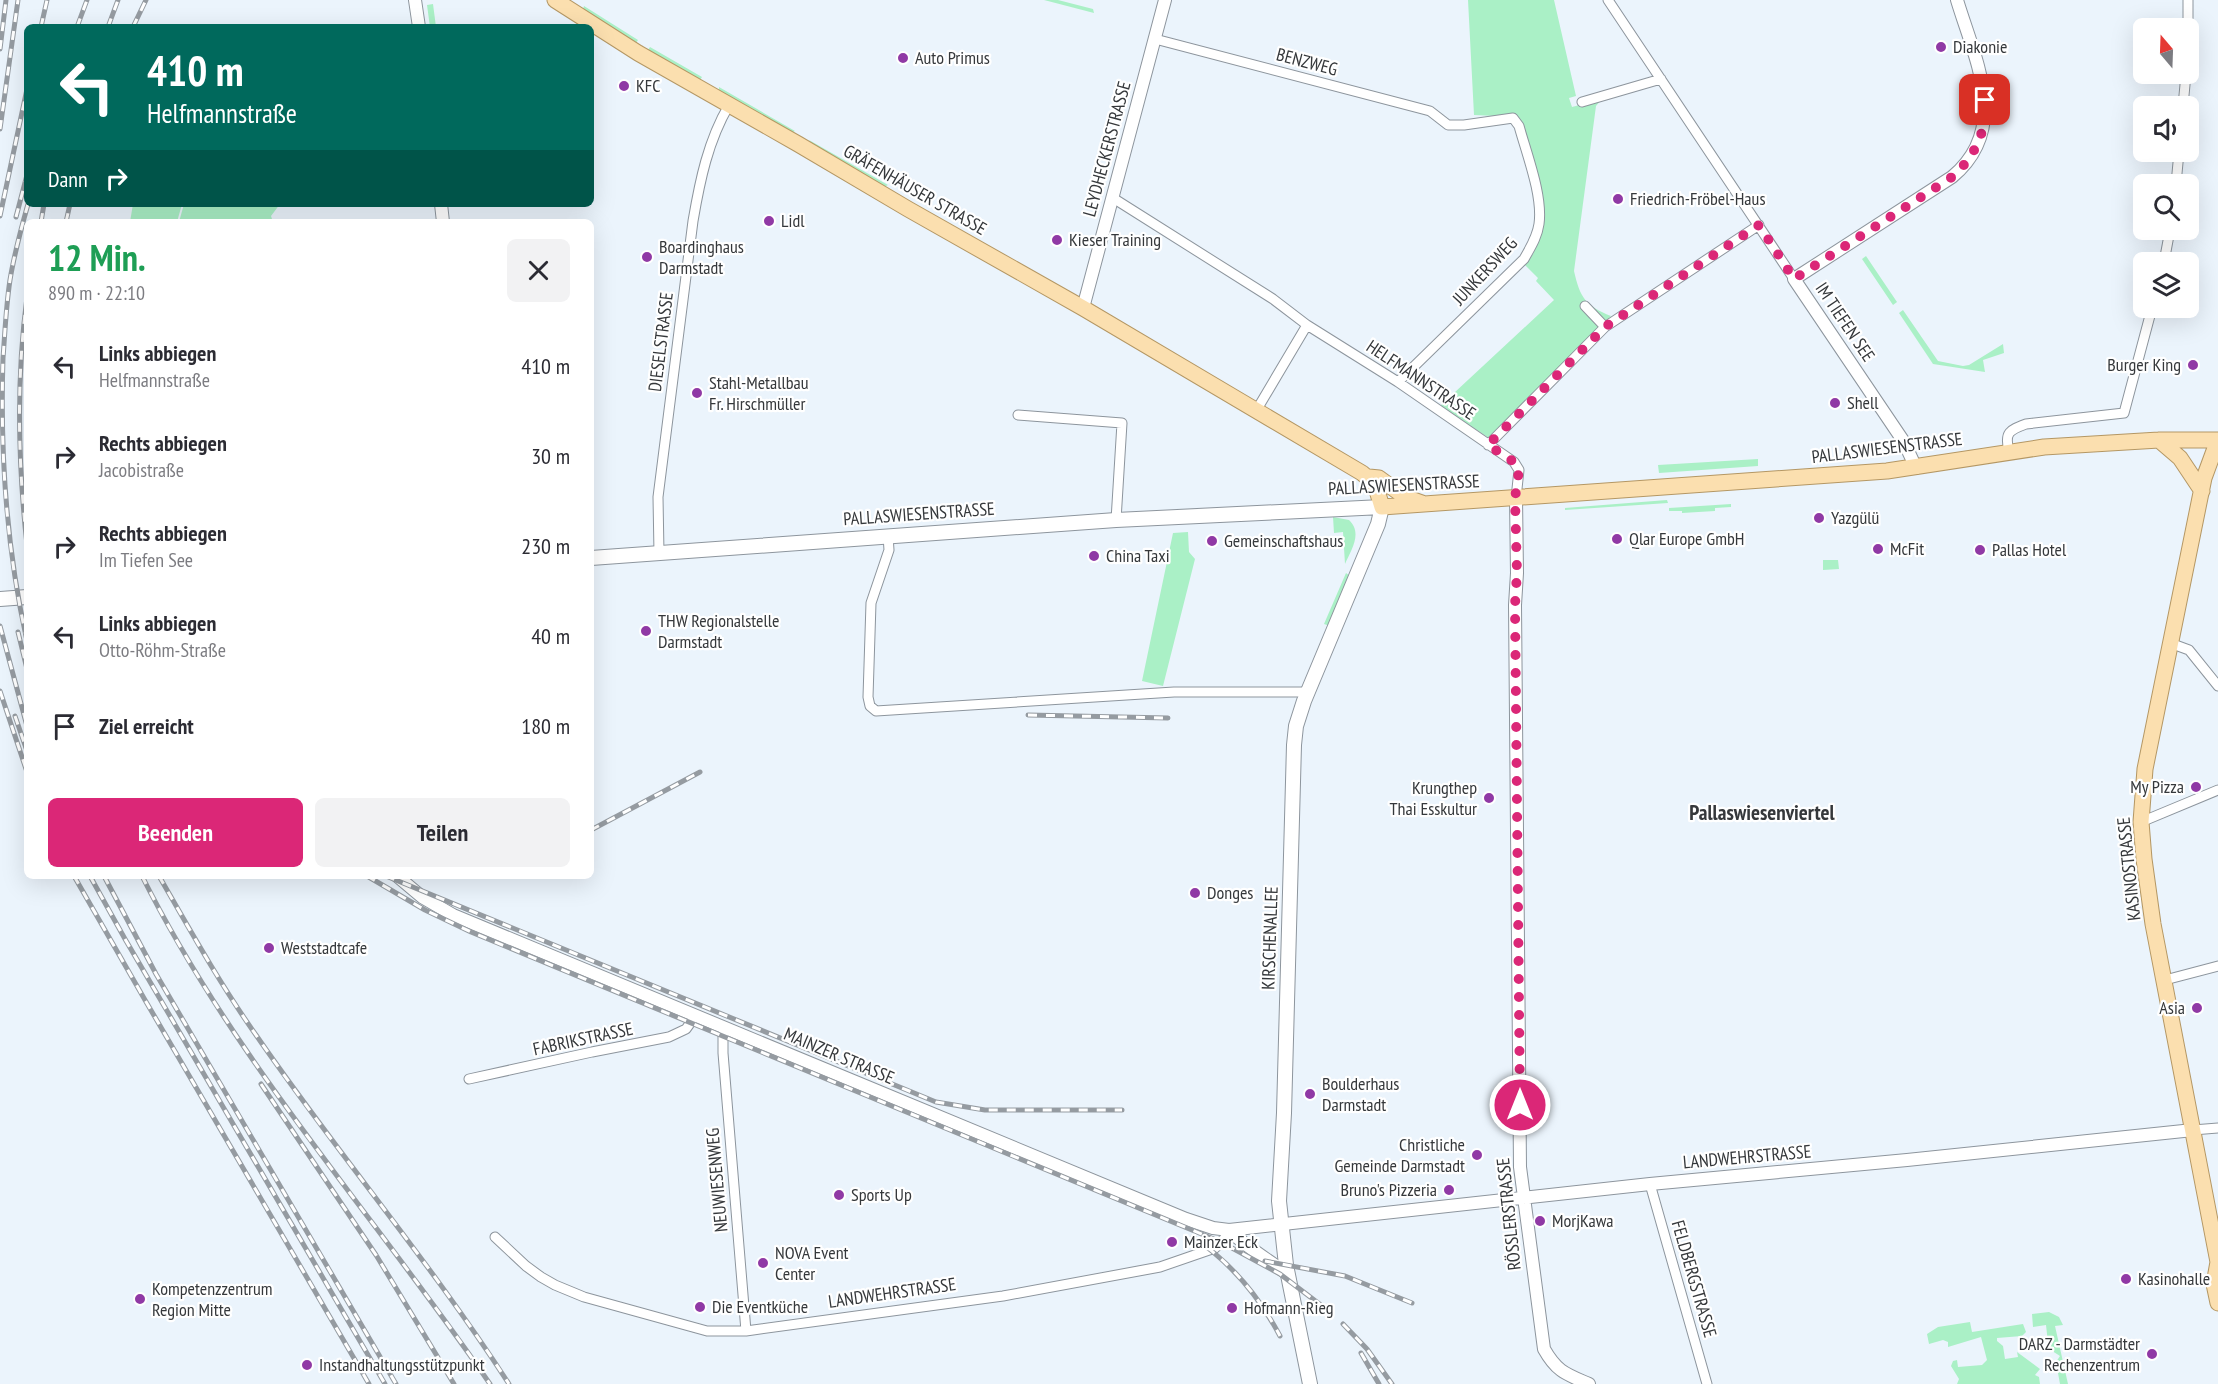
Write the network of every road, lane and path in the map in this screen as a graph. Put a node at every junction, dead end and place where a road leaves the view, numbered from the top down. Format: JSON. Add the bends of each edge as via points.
{"nodes":[{"id":1,"x":415,"y":0,"type":"edge"},
{"id":2,"x":555,"y":0,"type":"edge"},
{"id":3,"x":1165,"y":0,"type":"edge"},
{"id":4,"x":1608,"y":0,"type":"edge"},
{"id":5,"x":1957,"y":0,"type":"edge"},
{"id":6,"x":2188,"y":0,"type":"edge"},
{"id":7,"x":2188,"y":18,"type":"edge"},
{"id":8,"x":419,"y":24,"type":"edge"},
{"id":9,"x":593,"y":24,"type":"edge"},
{"id":10,"x":594,"y":25,"type":"edge"},
{"id":11,"x":1155,"y":39,"type":"junction"},
{"id":12,"x":1661,"y":80,"type":"junction"},
{"id":13,"x":1582,"y":102,"type":"dead end"},
{"id":14,"x":729,"y":105,"type":"junction"},
{"id":15,"x":1448,"y":124,"type":"joint"},
{"id":16,"x":1113,"y":198,"type":"junction"},
{"id":17,"x":1759,"y":225,"type":"junction"},
{"id":18,"x":1794,"y":279,"type":"junction"},
{"id":19,"x":1585,"y":306,"type":"dead end"},
{"id":20,"x":1083,"y":308,"type":"junction"},
{"id":21,"x":2149,"y":318,"type":"edge"},
{"id":22,"x":1307,"y":325,"type":"junction"},
{"id":23,"x":1605,"y":327,"type":"junction"},
{"id":24,"x":1398,"y":382,"type":"junction"},
{"id":25,"x":1256,"y":411,"type":"junction"},
{"id":26,"x":1018,"y":415,"type":"dead end"},
{"id":27,"x":2159,"y":440,"type":"junction"},
{"id":28,"x":2218,"y":440,"type":"edge"},
{"id":29,"x":1488,"y":445,"type":"junction"},
{"id":30,"x":2009,"y":451,"type":"junction"},
{"id":31,"x":1916,"y":468,"type":"junction"},
{"id":32,"x":1369,"y":477,"type":"junction"},
{"id":33,"x":2202,"y":491,"type":"junction"},
{"id":34,"x":1515,"y":498,"type":"junction"},
{"id":35,"x":1426,"y":504,"type":"junction"},
{"id":36,"x":1382,"y":507,"type":"junction"},
{"id":37,"x":1116,"y":519,"type":"junction"},
{"id":38,"x":888,"y":536,"type":"junction"},
{"id":39,"x":659,"y":553,"type":"junction"},
{"id":40,"x":594,"y":558,"type":"edge"},
{"id":41,"x":24,"y":597,"type":"edge"},
{"id":42,"x":0,"y":599,"type":"edge"},
{"id":43,"x":2170,"y":643,"type":"junction"},
{"id":44,"x":2218,"y":686,"type":"edge"},
{"id":45,"x":1307,"y":692,"type":"junction"},
{"id":46,"x":2218,"y":790,"type":"edge"},
{"id":47,"x":2141,"y":822,"type":"junction"},
{"id":48,"x":401,"y":879,"type":"edge"},
{"id":49,"x":2218,"y":966,"type":"edge"},
{"id":50,"x":2165,"y":980,"type":"junction"},
{"id":51,"x":696,"y":1015,"type":"junction"},
{"id":52,"x":725,"y":1027,"type":"junction"},
{"id":53,"x":469,"y":1079,"type":"dead end"},
{"id":54,"x":2218,"y":1128,"type":"edge"},
{"id":55,"x":2193,"y":1130,"type":"junction"},
{"id":56,"x":1650,"y":1184,"type":"junction"},
{"id":57,"x":1523,"y":1198,"type":"junction"},
{"id":58,"x":1280,"y":1225,"type":"junction"},
{"id":59,"x":1229,"y":1230,"type":"junction"},
{"id":60,"x":495,"y":1237,"type":"dead end"},
{"id":61,"x":2218,"y":1262,"type":"edge"},
{"id":62,"x":1288,"y":1274,"type":"junction"},
{"id":63,"x":2218,"y":1304,"type":"edge"},
{"id":64,"x":746,"y":1331,"type":"junction"},
{"id":65,"x":1310,"y":1384,"type":"edge"},
{"id":66,"x":1589,"y":1384,"type":"edge"},
{"id":67,"x":1707,"y":1384,"type":"edge"}],
"edges":[{"from":1,"to":8,"type":"street"},
{"from":2,"to":9,"type":"main road","name":"GRÄFENHÄUSER STRASSE"},
{"from":3,"to":11,"type":"street","name":"LEYDHECKERSTRASSE"},
{"from":4,"to":12,"type":"street","name":"IM TIEFEN SEE"},
{"from":5,"to":18,"type":"street","via":[[1986,104],[1983,128],[1973,153],[1952,177]]},
{"from":6,"to":7,"type":"street"},
{"from":10,"to":14,"type":"main road","name":"GRÄFENHÄUSER STRASSE"},
{"from":11,"to":15,"type":"street","name":"BENZWEG","via":[[1430,111]]},
{"from":11,"to":16,"type":"street","name":"LEYDHECKERSTRASSE"},
{"from":12,"to":13,"type":"street"},
{"from":12,"to":17,"type":"street","name":"IM TIEFEN SEE"},
{"from":14,"to":20,"type":"main road","name":"GRÄFENHÄUSER STRASSE"},
{"from":14,"to":39,"type":"street","name":"DIESELSTRASSE","via":[[713,136],[696,200],[658,497]]},
{"from":15,"to":24,"type":"street","name":"JUNKERSWEG","via":[[1513,118],[1519,126],[1535,187],[1539,223],[1524,259]]},
{"from":16,"to":20,"type":"street","name":"LEYDHECKERSTRASSE"},
{"from":16,"to":22,"type":"street","name":"HELFMANNSTRASSE"},
{"from":17,"to":18,"type":"street","name":"IM TIEFEN SEE"},
{"from":17,"to":23,"type":"street"},
{"from":18,"to":31,"type":"street","name":"IM TIEFEN SEE","via":[[1904,442]]},
{"from":19,"to":23,"type":"street"},
{"from":20,"to":25,"type":"main road","name":"GRÄFENHÄUSER STRASSE"},
{"from":21,"to":30,"type":"street","via":[[2124,413],[2013,428],[2006,440]]},
{"from":22,"to":24,"type":"street","name":"HELFMANNSTRASSE"},
{"from":22,"to":25,"type":"street"},
{"from":23,"to":29,"type":"street"},
{"from":24,"to":29,"type":"street","name":"HELFMANNSTRASSE"},
{"from":25,"to":32,"type":"main road","name":"GRÄFENHÄUSER STRASSE"},
{"from":26,"to":37,"type":"street","via":[[1122,423]]},
{"from":27,"to":28,"type":"main road","name":"PALLASWIESENSTRASSE"},
{"from":27,"to":30,"type":"main road","name":"PALLASWIESENSTRASSE"},
{"from":27,"to":33,"type":"main road","via":[[2180,458]]},
{"from":28,"to":33,"type":"main road","name":"KASINOSTRASSE"},
{"from":29,"to":34,"type":"street","name":"HELFMANNSTRASSE","via":[[1518,467]]},
{"from":30,"to":31,"type":"main road","name":"PALLASWIESENSTRASSE"},
{"from":31,"to":34,"type":"main road","name":"PALLASWIESENSTRASSE"},
{"from":32,"to":35,"type":"main road","name":"GRÄFENHÄUSER STRASSE","via":[[1379,478],[1405,497]]},
{"from":32,"to":36,"type":"main road"},
{"from":33,"to":43,"type":"main road","name":"KASINOSTRASSE"},
{"from":34,"to":35,"type":"main road","name":"PALLASWIESENSTRASSE"},
{"from":34,"to":57,"type":"street","name":"RÖSSLERSTRASSE"},
{"from":35,"to":36,"type":"main road","name":"PALLASWIESENSTRASSE"},
{"from":36,"to":37,"type":"main road","name":"PALLASWIESENSTRASSE"},
{"from":36,"to":45,"type":"main road","name":"KIRSCHENALLEE"},
{"from":37,"to":38,"type":"main road","name":"PALLASWIESENSTRASSE"},
{"from":38,"to":39,"type":"main road","name":"PALLASWIESENSTRASSE"},
{"from":38,"to":45,"type":"street","via":[[889,550],[871,603],[868,697],[876,711],[1174,692]]},
{"from":39,"to":40,"type":"main road","name":"PALLASWIESENSTRASSE"},
{"from":41,"to":42,"type":"main road"},
{"from":43,"to":44,"type":"street","via":[[2189,650]]},
{"from":43,"to":47,"type":"main road","name":"KASINOSTRASSE","via":[[2145,769]]},
{"from":45,"to":58,"type":"main road","name":"KIRSCHENALLEE","via":[[1294,745]]},
{"from":46,"to":47,"type":"street"},
{"from":47,"to":50,"type":"main road","name":"KASINOSTRASSE","via":[[2147,884]]},
{"from":48,"to":51,"type":"street","name":"MAINZER STRASSE","via":[[453,915]]},
{"from":49,"to":50,"type":"street"},
{"from":50,"to":55,"type":"main road","name":"KASINOSTRASSE"},
{"from":51,"to":52,"type":"street","name":"MAINZER STRASSE"},
{"from":51,"to":53,"type":"street","name":"FABRIKSTRASSE","via":[[686,1029],[669,1037]]},
{"from":52,"to":59,"type":"street","name":"MAINZER STRASSE","via":[[1186,1219]]},
{"from":52,"to":64,"type":"street","name":"NEUWIESENWEG","via":[[723,1053]]},
{"from":54,"to":55,"type":"street","name":"LANDWEHRSTRASSE"},
{"from":55,"to":56,"type":"street","name":"LANDWEHRSTRASSE"},
{"from":55,"to":61,"type":"main road","name":"KASINOSTRASSE"},
{"from":56,"to":57,"type":"street","name":"LANDWEHRSTRASSE"},
{"from":56,"to":67,"type":"street","name":"FELDBERGSTRASSE"},
{"from":57,"to":58,"type":"street","name":"LANDWEHRSTRASSE"},
{"from":57,"to":66,"type":"street","name":"RÖSSLERSTRASSE","via":[[1544,1349],[1554,1366]]},
{"from":58,"to":59,"type":"street","name":"MAINZER STRASSE"},
{"from":58,"to":62,"type":"main road","name":"KIRSCHENALLEE"},
{"from":59,"to":62,"type":"street","via":[[1244,1245]]},
{"from":59,"to":64,"type":"street","name":"LANDWEHRSTRASSE","via":[[1215,1248],[1160,1267],[1003,1296]]},
{"from":60,"to":64,"type":"street","name":"LANDWEHRSTRASSE","via":[[533,1272],[584,1297],[707,1330]]},
{"from":61,"to":63,"type":"main road","name":"KASINOSTRASSE","via":[[2214,1284]]},
{"from":62,"to":65,"type":"main road","name":"KIRSCHENALLEE"}]}
